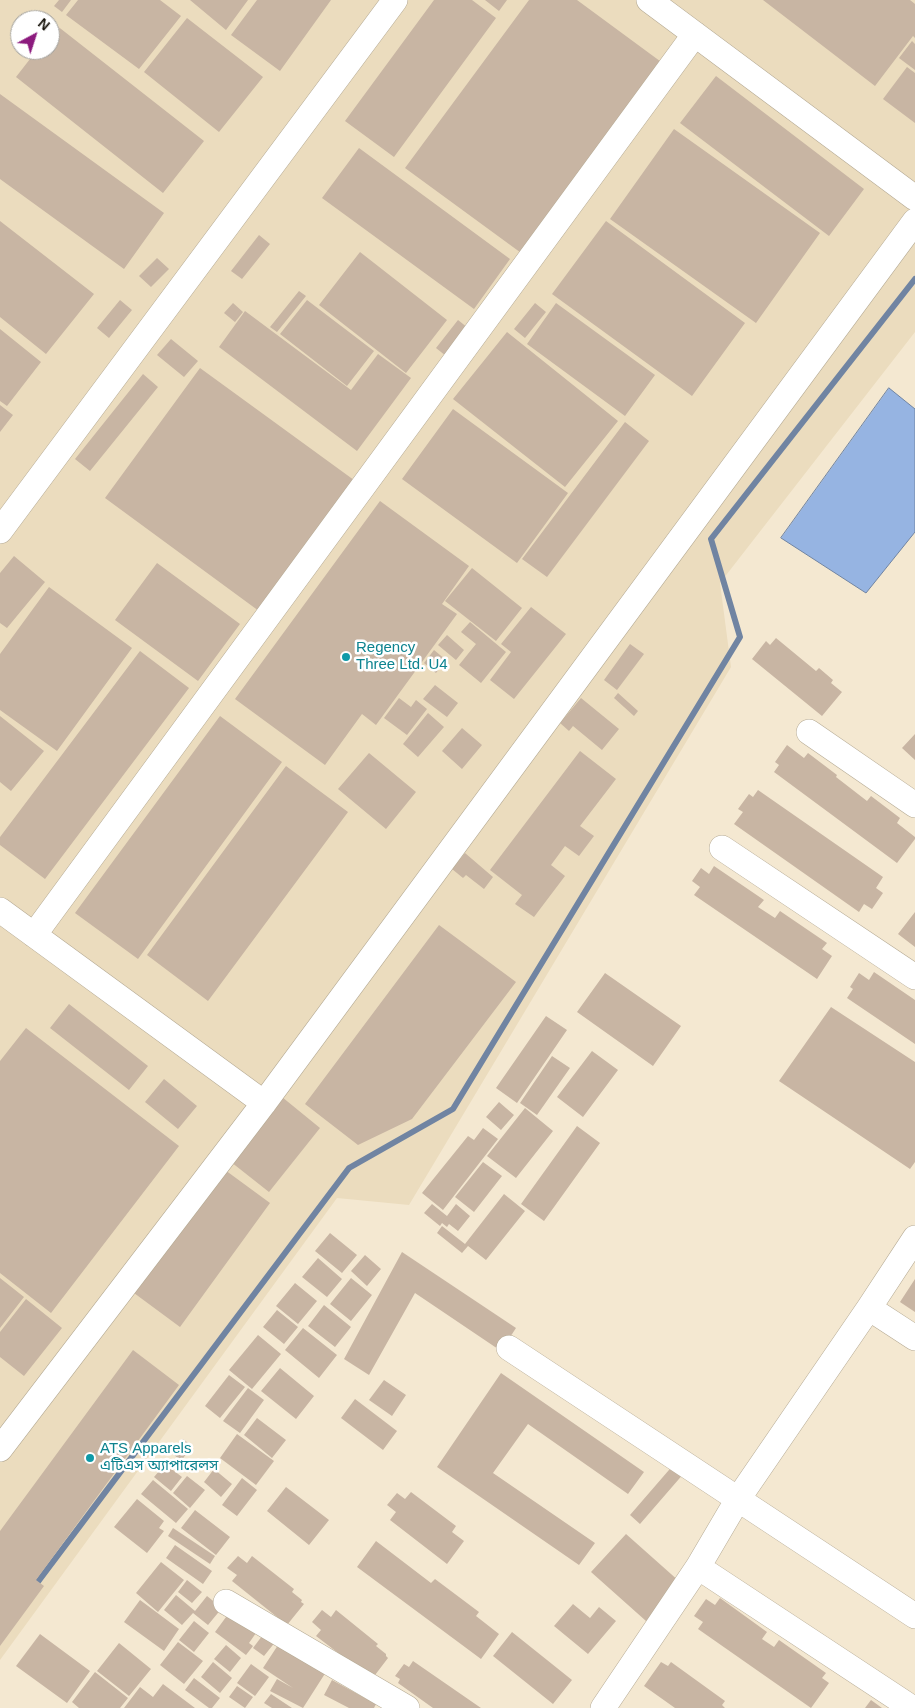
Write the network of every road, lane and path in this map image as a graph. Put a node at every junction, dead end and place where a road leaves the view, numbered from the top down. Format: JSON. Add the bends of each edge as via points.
{"nodes":[{"id":1,"x":395,"y":0,"type":"edge"},
{"id":2,"x":649,"y":0,"type":"edge"},
{"id":3,"x":695,"y":34,"type":"junction"},
{"id":4,"x":915,"y":198,"type":"edge"},
{"id":5,"x":915,"y":222,"type":"edge"},
{"id":6,"x":0,"y":531,"type":"edge"},
{"id":7,"x":809,"y":732,"type":"dead end"},
{"id":8,"x":915,"y":805,"type":"edge"},
{"id":9,"x":722,"y":848,"type":"dead end"},
{"id":10,"x":0,"y":910,"type":"edge"},
{"id":11,"x":34,"y":935,"type":"junction"},
{"id":12,"x":915,"y":977,"type":"edge"},
{"id":13,"x":264,"y":1103,"type":"junction"},
{"id":14,"x":915,"y":1238,"type":"edge"},
{"id":15,"x":869,"y":1308,"type":"junction"},
{"id":16,"x":915,"y":1338,"type":"edge"},
{"id":17,"x":509,"y":1348,"type":"dead end"},
{"id":18,"x":0,"y":1449,"type":"edge"},
{"id":19,"x":738,"y":1499,"type":"junction"},
{"id":20,"x":698,"y":1567,"type":"junction"},
{"id":21,"x":226,"y":1602,"type":"dead end"},
{"id":22,"x":915,"y":1616,"type":"edge"},
{"id":23,"x":407,"y":1708,"type":"edge"},
{"id":24,"x":603,"y":1708,"type":"edge"},
{"id":25,"x":912,"y":1708,"type":"edge"}],
"edges":[{"from":1,"to":6,"type":"street"},
{"from":2,"to":3,"type":"street"},
{"from":3,"to":4,"type":"street"},
{"from":3,"to":11,"type":"street"},
{"from":5,"to":13,"type":"street"},
{"from":7,"to":8,"type":"street"},
{"from":9,"to":12,"type":"street"},
{"from":10,"to":11,"type":"street"},
{"from":11,"to":13,"type":"street"},
{"from":13,"to":18,"type":"street"},
{"from":14,"to":15,"type":"street"},
{"from":15,"to":16,"type":"street"},
{"from":15,"to":19,"type":"street"},
{"from":17,"to":19,"type":"street"},
{"from":19,"to":20,"type":"street"},
{"from":19,"to":22,"type":"street"},
{"from":20,"to":24,"type":"street"},
{"from":20,"to":25,"type":"street"},
{"from":21,"to":23,"type":"street"}]}
